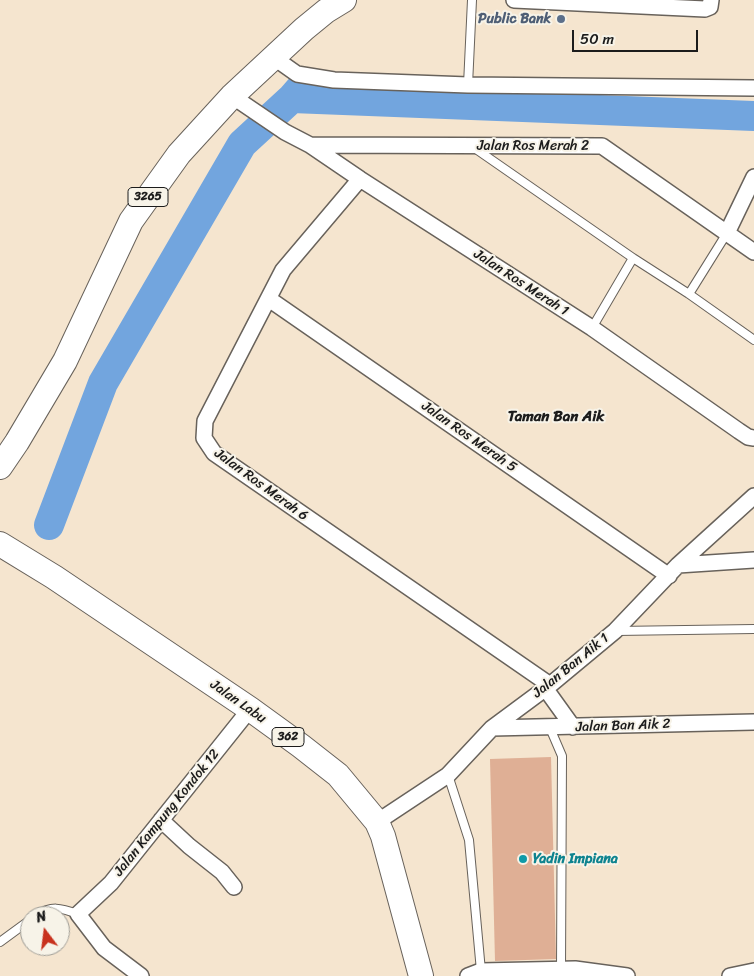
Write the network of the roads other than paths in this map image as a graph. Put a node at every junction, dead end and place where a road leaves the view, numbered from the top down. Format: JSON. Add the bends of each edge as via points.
{"nodes":[{"id":1,"x":344,"y":0,"type":"edge"},
{"id":2,"x":472,"y":0,"type":"edge"},
{"id":3,"x":514,"y":0,"type":"edge"},
{"id":4,"x":710,"y":0,"type":"edge"},
{"id":5,"x":273,"y":58,"type":"junction"},
{"id":6,"x":468,"y":84,"type":"junction"},
{"id":7,"x":754,"y":88,"type":"edge"},
{"id":8,"x":241,"y":102,"type":"junction"},
{"id":9,"x":310,"y":145,"type":"junction"},
{"id":10,"x":470,"y":146,"type":"junction"},
{"id":11,"x":754,"y":178,"type":"edge"},
{"id":12,"x":360,"y":179,"type":"junction"},
{"id":13,"x":727,"y":233,"type":"junction"},
{"id":14,"x":754,"y":252,"type":"edge"},
{"id":15,"x":632,"y":258,"type":"junction"},
{"id":16,"x":688,"y":294,"type":"junction"},
{"id":17,"x":269,"y":299,"type":"junction"},
{"id":18,"x":592,"y":328,"type":"junction"},
{"id":19,"x":754,"y":340,"type":"edge"},
{"id":20,"x":754,"y":438,"type":"edge"},
{"id":21,"x":0,"y":467,"type":"edge"},
{"id":22,"x":754,"y":496,"type":"edge"},
{"id":23,"x":5,"y":548,"type":"edge"},
{"id":24,"x":754,"y":560,"type":"edge"},
{"id":25,"x":673,"y":570,"type":"junction"},
{"id":26,"x":754,"y":629,"type":"edge"},
{"id":27,"x":615,"y":631,"type":"junction"},
{"id":28,"x":548,"y":686,"type":"junction"},
{"id":29,"x":250,"y":709,"type":"junction"},
{"id":30,"x":754,"y":722,"type":"edge"},
{"id":31,"x":573,"y":727,"type":"junction"},
{"id":32,"x":492,"y":728,"type":"junction"},
{"id":33,"x":550,"y":728,"type":"junction"},
{"id":34,"x":448,"y":775,"type":"junction"},
{"id":35,"x":161,"y":820,"type":"junction"},
{"id":36,"x":377,"y":822,"type":"junction"},
{"id":37,"x":234,"y":887,"type":"dead end"},
{"id":38,"x":70,"y":911,"type":"edge"},
{"id":39,"x":78,"y":914,"type":"junction"},
{"id":40,"x":20,"y":927,"type":"edge"},
{"id":41,"x":0,"y":942,"type":"edge"},
{"id":42,"x":561,"y":969,"type":"junction"},
{"id":43,"x":754,"y":971,"type":"edge"},
{"id":44,"x":474,"y":973,"type":"edge"},
{"id":45,"x":140,"y":976,"type":"edge"},
{"id":46,"x":422,"y":976,"type":"edge"},
{"id":47,"x":627,"y":976,"type":"edge"},
{"id":48,"x":730,"y":976,"type":"edge"}],
"edges":[{"from":1,"to":5,"type":"main road","number":"3265","via":[[326,11]]},
{"from":2,"to":6,"type":"lane"},
{"from":3,"to":4,"type":"street","via":[[705,9],[710,7]]},
{"from":5,"to":6,"type":"street","via":[[297,74],[334,80]]},
{"from":5,"to":8,"type":"main road","number":"3265"},
{"from":6,"to":7,"type":"street"},
{"from":8,"to":9,"type":"street","name":"Jalan Ros Merah 1"},
{"from":8,"to":21,"type":"main road","number":"3265","via":[[179,154],[131,221],[65,361]]},
{"from":9,"to":10,"type":"street","name":"Jalan Ros Merah 2"},
{"from":9,"to":12,"type":"street","name":"Jalan Ros Merah 1"},
{"from":10,"to":13,"type":"street","name":"Jalan Ros Merah 2","via":[[602,146]]},
{"from":10,"to":15,"type":"lane"},
{"from":11,"to":13,"type":"street"},
{"from":12,"to":17,"type":"street","name":"Jalan Ros Merah 6","via":[[283,270]]},
{"from":12,"to":18,"type":"street","name":"Jalan Ros Merah 1"},
{"from":13,"to":14,"type":"street","name":"Jalan Ros Merah 2"},
{"from":13,"to":16,"type":"lane"},
{"from":15,"to":16,"type":"lane"},
{"from":15,"to":18,"type":"lane"},
{"from":16,"to":19,"type":"lane"},
{"from":17,"to":25,"type":"street","name":"Jalan Ros Merah 5"},
{"from":17,"to":28,"type":"street","name":"Jalan Ros Merah 6","via":[[204,421],[204,438],[214,453]]},
{"from":18,"to":20,"type":"street","name":"Jalan Ros Merah 1","via":[[738,431]]},
{"from":22,"to":25,"type":"street","name":"Jalan Ban Aik 1"},
{"from":23,"to":29,"type":"main road","name":"Jalan Labu","number":"362","via":[[54,577]]},
{"from":24,"to":25,"type":"street"},
{"from":25,"to":27,"type":"street","name":"Jalan Ban Aik 1"},
{"from":26,"to":27,"type":"lane"},
{"from":27,"to":28,"type":"street","name":"Jalan Ban Aik 1"},
{"from":28,"to":31,"type":"street","name":"Jalan Ros Merah 6"},
{"from":28,"to":32,"type":"street","name":"Jalan Ban Aik 1"},
{"from":29,"to":35,"type":"street","name":"Jalan Kampung Kondok 12"},
{"from":29,"to":36,"type":"main road","name":"Jalan Labu","number":"362","via":[[338,774]]},
{"from":30,"to":31,"type":"street","name":"Jalan Ban Aik 2"},
{"from":31,"to":33,"type":"street","name":"Jalan Ban Aik 2"},
{"from":32,"to":33,"type":"street","name":"Jalan Ban Aik 2"},
{"from":32,"to":34,"type":"street","name":"Jalan Ban Aik 1"},
{"from":33,"to":42,"type":"lane","via":[[562,756]]},
{"from":34,"to":36,"type":"street","name":"Jalan Ban Aik 1"},
{"from":34,"to":44,"type":"lane","via":[[469,840]]},
{"from":35,"to":37,"type":"street","via":[[222,872]]},
{"from":35,"to":39,"type":"street","name":"Jalan Kampung Kondok 12","via":[[111,883]]},
{"from":36,"to":46,"type":"main road","name":"Jalan Labu","number":"362"},
{"from":38,"to":39,"type":"lane"},
{"from":39,"to":45,"type":"street","via":[[104,948]]},
{"from":40,"to":41,"type":"lane"},
{"from":42,"to":44,"type":"street"},
{"from":42,"to":47,"type":"street"},
{"from":43,"to":48,"type":"street"}]}
